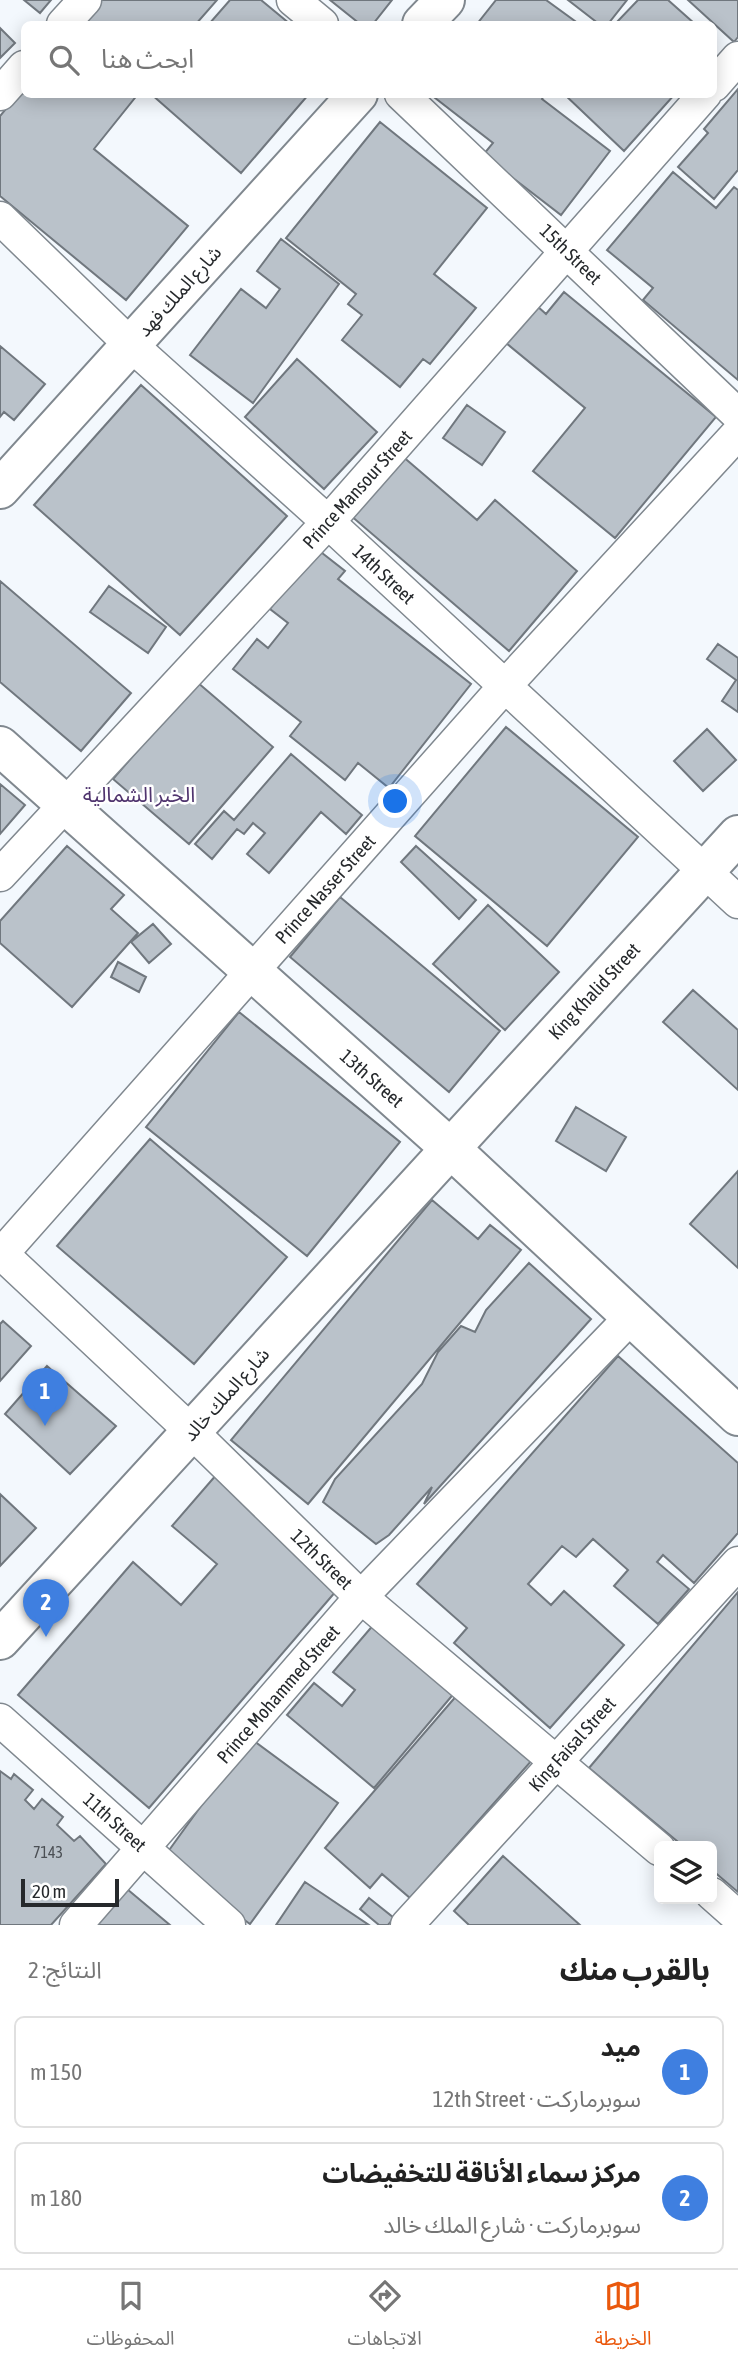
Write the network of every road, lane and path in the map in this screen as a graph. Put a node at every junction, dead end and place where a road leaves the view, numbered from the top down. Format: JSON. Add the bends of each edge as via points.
{"nodes":[{"id":1,"x":85,"y":0,"type":"edge"},
{"id":2,"x":293,"y":0,"type":"edge"},
{"id":3,"x":445,"y":0,"type":"edge"},
{"id":4,"x":66,"y":21,"type":"edge"},
{"id":5,"x":318,"y":21,"type":"edge"},
{"id":6,"x":425,"y":21,"type":"edge"},
{"id":7,"x":738,"y":58,"type":"edge"},
{"id":8,"x":21,"y":70,"type":"edge"},
{"id":9,"x":717,"y":81,"type":"edge"},
{"id":10,"x":0,"y":94,"type":"edge"},
{"id":11,"x":354,"y":98,"type":"edge"},
{"id":12,"x":405,"y":98,"type":"edge"},
{"id":13,"x":701,"y":98,"type":"edge"},
{"id":14,"x":0,"y":218,"type":"edge"},
{"id":15,"x":567,"y":249,"type":"junction"},
{"id":16,"x":130,"y":344,"type":"junction"},
{"id":17,"x":738,"y":415,"type":"edge"},
{"id":18,"x":738,"y":433,"type":"edge"},
{"id":19,"x":0,"y":489,"type":"edge"},
{"id":20,"x":328,"y":522,"type":"junction"},
{"id":21,"x":504,"y":687,"type":"junction"},
{"id":22,"x":0,"y":746,"type":"edge"},
{"id":23,"x":64,"y":806,"type":"junction"},
{"id":24,"x":738,"y":835,"type":"edge"},
{"id":25,"x":705,"y":871,"type":"junction"},
{"id":26,"x":0,"y":875,"type":"edge"},
{"id":27,"x":738,"y":902,"type":"edge"},
{"id":28,"x":251,"y":972,"type":"junction"},
{"id":29,"x":450,"y":1148,"type":"junction"},
{"id":30,"x":1,"y":1254,"type":"edge"},
{"id":31,"x":631,"y":1317,"type":"junction"},
{"id":32,"x":738,"y":1416,"type":"edge"},
{"id":33,"x":192,"y":1432,"type":"junction"},
{"id":34,"x":738,"y":1563,"type":"edge"},
{"id":35,"x":361,"y":1598,"type":"junction"},
{"id":36,"x":0,"y":1640,"type":"edge"},
{"id":37,"x":0,"y":1720,"type":"edge"},
{"id":38,"x":557,"y":1760,"type":"junction"},
{"id":39,"x":654,"y":1845,"type":"edge"},
{"id":40,"x":144,"y":1849,"type":"junction"},
{"id":41,"x":717,"y":1898,"type":"edge"},
{"id":42,"x":738,"y":1917,"type":"edge"},
{"id":43,"x":76,"y":1925,"type":"edge"},
{"id":44,"x":229,"y":1925,"type":"edge"},
{"id":45,"x":407,"y":1925,"type":"edge"}],
"edges":[{"from":1,"to":4,"type":"street"},
{"from":2,"to":5,"type":"street"},
{"from":3,"to":6,"type":"street"},
{"from":7,"to":9,"type":"street"},
{"from":8,"to":10,"type":"street"},
{"from":11,"to":16,"type":"street","name":"شارع الملك فهد"},
{"from":12,"to":15,"type":"street","name":"15th Street"},
{"from":13,"to":15,"type":"street","name":"Prince Mansour Street"},
{"from":14,"to":16,"type":"street","name":"14th Street"},
{"from":15,"to":17,"type":"street","name":"15th Street"},
{"from":15,"to":20,"type":"street","name":"Prince Mansour Street"},
{"from":16,"to":19,"type":"street","name":"شارع الملك فهد"},
{"from":16,"to":20,"type":"street","name":"14th Street"},
{"from":18,"to":21,"type":"street","name":"Prince Nasser Street"},
{"from":20,"to":21,"type":"street","name":"14th Street"},
{"from":20,"to":23,"type":"street","name":"Prince Mansour Street"},
{"from":21,"to":25,"type":"street","name":"14th Street"},
{"from":21,"to":28,"type":"street","name":"Prince Nasser Street"},
{"from":22,"to":23,"type":"street","name":"13th Street"},
{"from":23,"to":26,"type":"street","name":"Prince Mansour Street"},
{"from":23,"to":28,"type":"street","name":"13th Street"},
{"from":24,"to":25,"type":"street","name":"King Khalid Street"},
{"from":25,"to":27,"type":"street","name":"14th Street"},
{"from":25,"to":29,"type":"street","name":"King Khalid Street"},
{"from":28,"to":29,"type":"street","name":"13th Street"},
{"from":28,"to":30,"type":"street","name":"Prince Nasser Street"},
{"from":29,"to":31,"type":"street","name":"13th Street"},
{"from":29,"to":33,"type":"street","name":"شارع الملك خالد"},
{"from":30,"to":33,"type":"street","name":"12th Street"},
{"from":31,"to":32,"type":"street","name":"13th Street"},
{"from":31,"to":35,"type":"street","name":"Prince Mohammed Street"},
{"from":33,"to":35,"type":"street","name":"12th Street"},
{"from":33,"to":36,"type":"street","name":"شارع الملك خالد"},
{"from":34,"to":38,"type":"street","name":"King Faisal Street"},
{"from":35,"to":38,"type":"street","name":"12th Street"},
{"from":35,"to":40,"type":"street","name":"Prince Mohammed Street"},
{"from":37,"to":40,"type":"street","name":"11th Street"},
{"from":38,"to":39,"type":"street","name":"12th Street"},
{"from":38,"to":45,"type":"street","name":"King Faisal Street"},
{"from":40,"to":43,"type":"street","name":"Prince Mohammed Street"},
{"from":40,"to":44,"type":"street","name":"11th Street"},
{"from":41,"to":42,"type":"street"}]}
